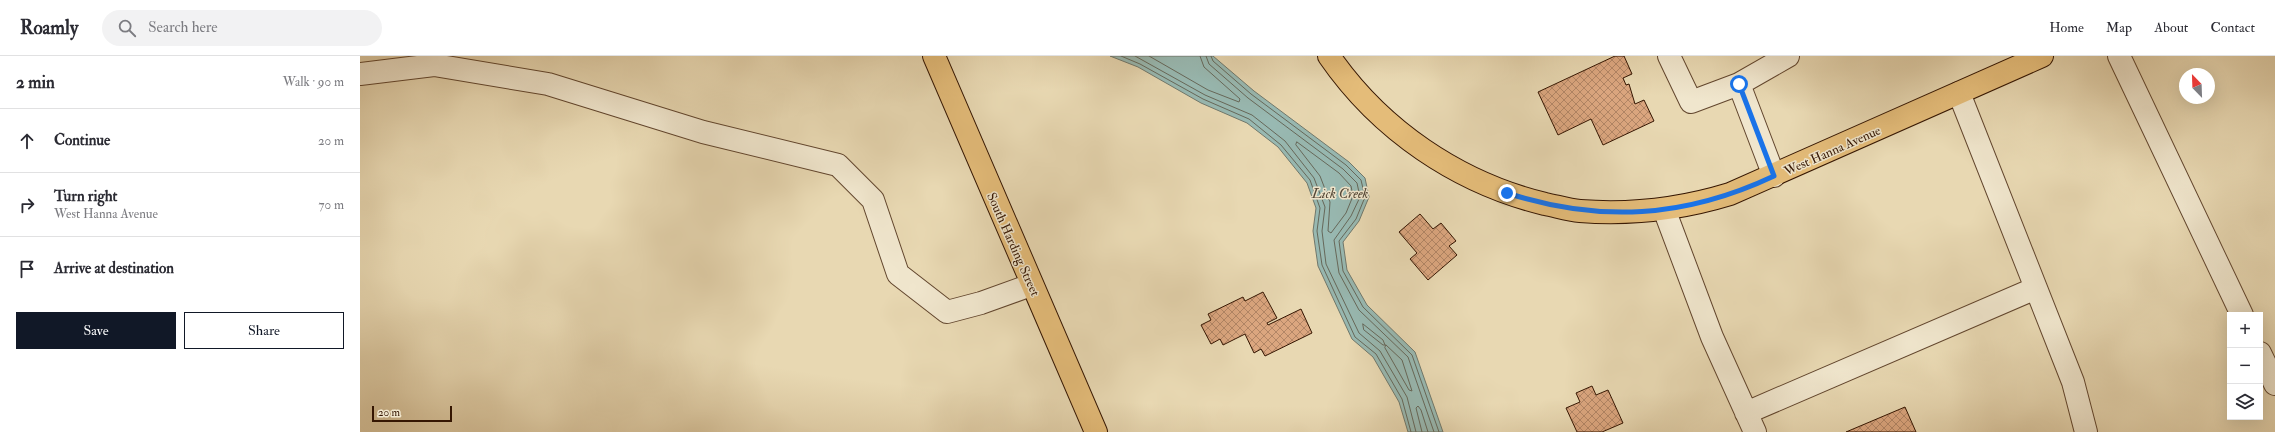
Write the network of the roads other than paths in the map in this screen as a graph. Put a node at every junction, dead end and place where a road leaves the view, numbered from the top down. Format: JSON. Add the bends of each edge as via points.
{"nodes":[{"id":1,"x":934,"y":56,"type":"edge"},
{"id":2,"x":1329,"y":56,"type":"edge"},
{"id":3,"x":1669,"y":56,"type":"edge"},
{"id":4,"x":1788,"y":56,"type":"edge"},
{"id":5,"x":2042,"y":56,"type":"edge"},
{"id":6,"x":2119,"y":56,"type":"edge"},
{"id":7,"x":360,"y":74,"type":"edge"},
{"id":8,"x":1739,"y":84,"type":"junction"},
{"id":9,"x":1959,"y":93,"type":"junction"},
{"id":10,"x":1774,"y":176,"type":"junction"},
{"id":11,"x":1664,"y":209,"type":"junction"},
{"id":12,"x":1031,"y":285,"type":"junction"},
{"id":13,"x":2036,"y":288,"type":"junction"},
{"id":14,"x":2241,"y":312,"type":"edge"},
{"id":15,"x":2263,"y":359,"type":"edge"},
{"id":16,"x":2275,"y":384,"type":"edge"},
{"id":17,"x":1751,"y":422,"type":"edge"},
{"id":18,"x":1096,"y":432,"type":"edge"},
{"id":19,"x":2086,"y":432,"type":"edge"}],
"edges":[{"from":1,"to":12,"type":"main road","name":"South Harding Street"},
{"from":2,"to":11,"type":"main road","name":"West Hanna Avenue","via":[[1348,82],[1382,118],[1420,148],[1474,180],[1528,200],[1579,211],[1623,212]]},
{"from":3,"to":8,"type":"lane","via":[[1691,102]]},
{"from":4,"to":8,"type":"lane"},
{"from":5,"to":9,"type":"main road","name":"West Hanna Avenue"},
{"from":6,"to":14,"type":"lane"},
{"from":7,"to":12,"type":"lane","via":[[434,65],[548,84],[703,132],[838,165],[873,200],[898,274],[947,312]]},
{"from":8,"to":10,"type":"lane"},
{"from":9,"to":10,"type":"main road","name":"West Hanna Avenue"},
{"from":9,"to":13,"type":"lane"},
{"from":10,"to":11,"type":"main road","name":"West Hanna Avenue","via":[[1725,196],[1693,205]]},
{"from":11,"to":17,"type":"lane","via":[[1712,337]]},
{"from":12,"to":18,"type":"main road","name":"South Harding Street"},
{"from":13,"to":17,"type":"lane"},
{"from":13,"to":19,"type":"lane","via":[[2073,382]]},
{"from":15,"to":16,"type":"lane"}]}
